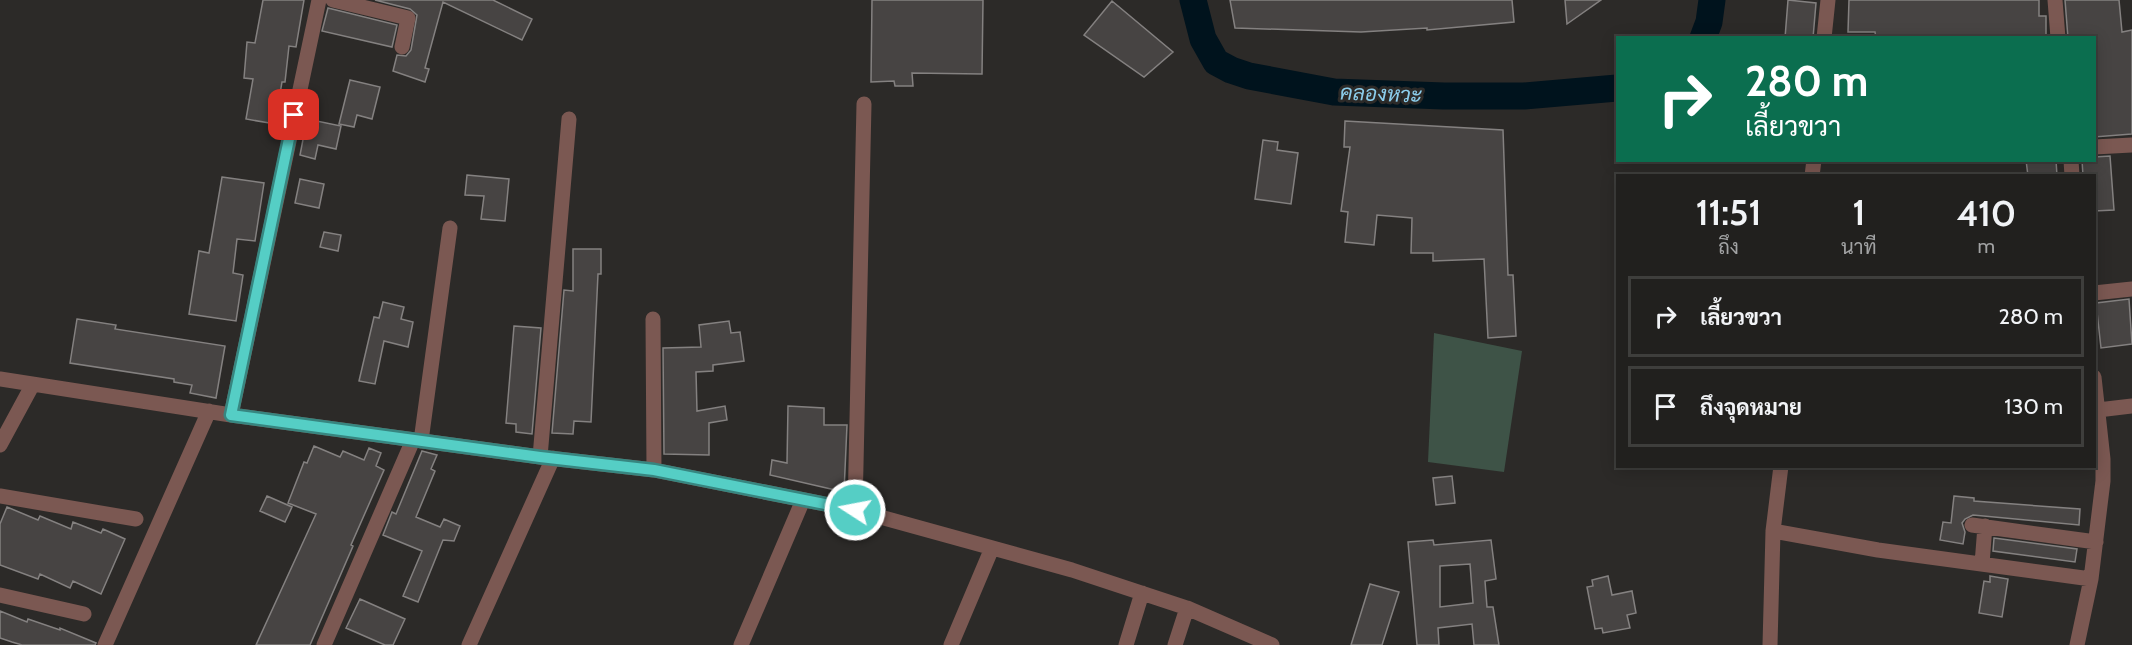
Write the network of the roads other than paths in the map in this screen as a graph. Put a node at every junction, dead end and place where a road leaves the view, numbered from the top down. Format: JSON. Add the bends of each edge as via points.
{"nodes":[{"id":1,"x":319,"y":0,"type":"edge"},
{"id":2,"x":333,"y":0,"type":"edge"},
{"id":3,"x":1828,"y":0,"type":"edge"},
{"id":4,"x":2055,"y":0,"type":"edge"},
{"id":5,"x":1824,"y":36,"type":"edge"},
{"id":6,"x":2058,"y":36,"type":"edge"},
{"id":7,"x":402,"y":47,"type":"dead end"},
{"id":8,"x":864,"y":104,"type":"dead end"},
{"id":9,"x":568,"y":119,"type":"dead end"},
{"id":10,"x":2132,"y":145,"type":"edge"},
{"id":11,"x":2096,"y":147,"type":"edge"},
{"id":12,"x":450,"y":228,"type":"dead end"},
{"id":13,"x":2132,"y":289,"type":"edge"},
{"id":14,"x":2096,"y":293,"type":"edge"},
{"id":15,"x":653,"y":319,"type":"dead end"},
{"id":16,"x":0,"y":379,"type":"edge"},
{"id":17,"x":33,"y":384,"type":"junction"},
{"id":18,"x":2096,"y":393,"type":"edge"},
{"id":19,"x":2132,"y":406,"type":"edge"},
{"id":20,"x":2098,"y":410,"type":"junction"},
{"id":21,"x":209,"y":411,"type":"junction"},
{"id":22,"x":231,"y":415,"type":"junction"},
{"id":23,"x":417,"y":440,"type":"junction"},
{"id":24,"x":0,"y":445,"type":"edge"},
{"id":25,"x":547,"y":458,"type":"junction"},
{"id":26,"x":1781,"y":468,"type":"edge"},
{"id":27,"x":654,"y":470,"type":"junction"},
{"id":28,"x":0,"y":496,"type":"edge"},
{"id":29,"x":803,"y":500,"type":"junction"},
{"id":30,"x":855,"y":510,"type":"junction"},
{"id":31,"x":136,"y":519,"type":"dead end"},
{"id":32,"x":1773,"y":531,"type":"junction"},
{"id":33,"x":2096,"y":542,"type":"junction"},
{"id":34,"x":992,"y":548,"type":"junction"},
{"id":35,"x":1982,"y":564,"type":"junction"},
{"id":36,"x":2091,"y":579,"type":"junction"},
{"id":37,"x":1142,"y":593,"type":"junction"},
{"id":38,"x":0,"y":595,"type":"edge"},
{"id":39,"x":1187,"y":608,"type":"junction"},
{"id":40,"x":84,"y":614,"type":"dead end"},
{"id":41,"x":105,"y":645,"type":"edge"},
{"id":42,"x":324,"y":645,"type":"edge"},
{"id":43,"x":469,"y":645,"type":"edge"},
{"id":44,"x":741,"y":645,"type":"edge"},
{"id":45,"x":951,"y":645,"type":"edge"},
{"id":46,"x":1126,"y":645,"type":"edge"},
{"id":47,"x":1175,"y":645,"type":"edge"},
{"id":48,"x":1272,"y":645,"type":"edge"},
{"id":49,"x":1770,"y":645,"type":"edge"},
{"id":50,"x":2077,"y":645,"type":"edge"}],
"edges":[{"from":1,"to":22,"type":"street"},
{"from":2,"to":7,"type":"street","via":[[408,18]]},
{"from":3,"to":5,"type":"street"},
{"from":4,"to":6,"type":"street"},
{"from":8,"to":30,"type":"street"},
{"from":9,"to":25,"type":"street"},
{"from":10,"to":11,"type":"street"},
{"from":12,"to":23,"type":"street"},
{"from":13,"to":14,"type":"street"},
{"from":15,"to":27,"type":"street"},
{"from":16,"to":17,"type":"street"},
{"from":17,"to":21,"type":"street"},
{"from":17,"to":24,"type":"street"},
{"from":18,"to":20,"type":"street"},
{"from":19,"to":20,"type":"street"},
{"from":20,"to":33,"type":"street","via":[[2103,481]]},
{"from":21,"to":22,"type":"street"},
{"from":21,"to":41,"type":"street"},
{"from":22,"to":23,"type":"street"},
{"from":23,"to":25,"type":"street"},
{"from":23,"to":42,"type":"street"},
{"from":25,"to":27,"type":"street"},
{"from":25,"to":43,"type":"street"},
{"from":26,"to":32,"type":"street"},
{"from":27,"to":29,"type":"street"},
{"from":28,"to":31,"type":"street"},
{"from":29,"to":30,"type":"street"},
{"from":29,"to":44,"type":"street"},
{"from":30,"to":34,"type":"street"},
{"from":32,"to":35,"type":"street"},
{"from":32,"to":49,"type":"street"},
{"from":33,"to":35,"type":"street","via":[[1978,526]]},
{"from":33,"to":36,"type":"street"},
{"from":34,"to":37,"type":"street"},
{"from":34,"to":45,"type":"street"},
{"from":35,"to":36,"type":"street"},
{"from":36,"to":50,"type":"street"},
{"from":37,"to":39,"type":"street"},
{"from":37,"to":46,"type":"street"},
{"from":38,"to":40,"type":"street"},
{"from":39,"to":47,"type":"street"},
{"from":39,"to":48,"type":"street"}]}
